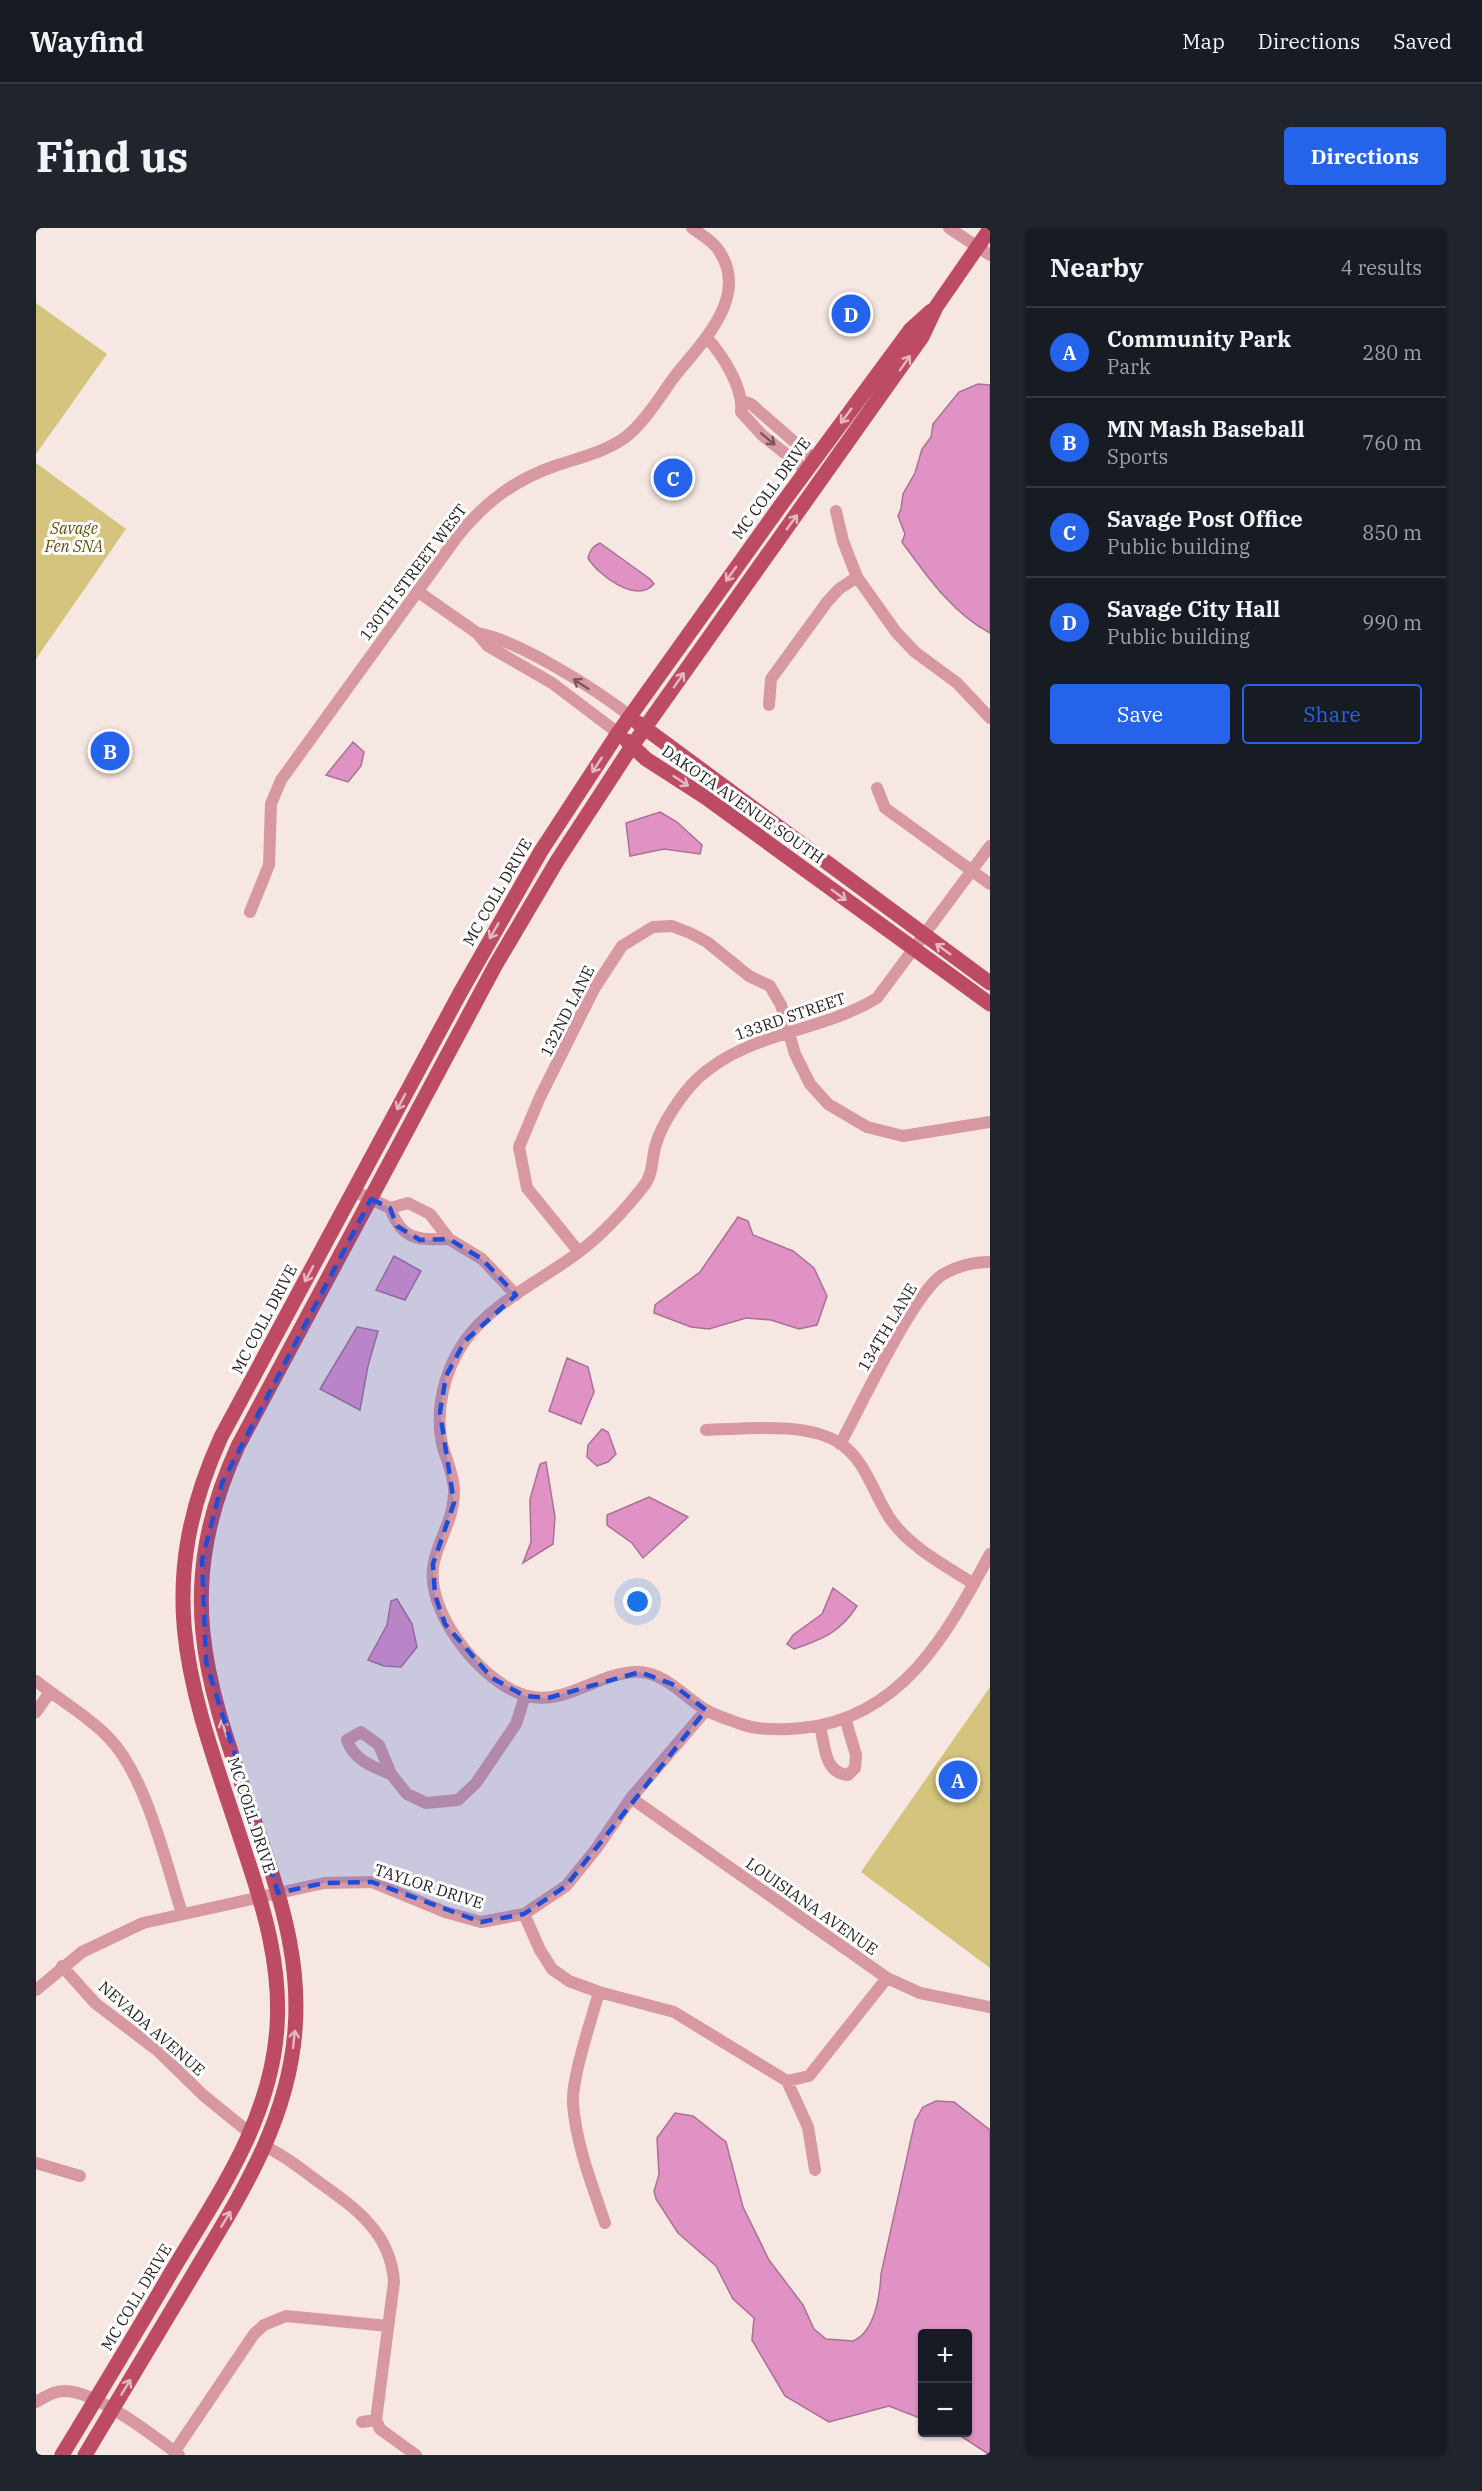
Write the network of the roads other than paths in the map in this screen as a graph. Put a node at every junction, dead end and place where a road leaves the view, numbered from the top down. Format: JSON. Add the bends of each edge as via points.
{"nodes":[{"id":1,"x":692,"y":228,"type":"edge"},
{"id":2,"x":949,"y":228,"type":"edge"},
{"id":3,"x":990,"y":229,"type":"edge"},
{"id":4,"x":984,"y":251,"type":"edge"},
{"id":5,"x":936,"y":307,"type":"junction"},
{"id":6,"x":706,"y":337,"type":"junction"},
{"id":7,"x":810,"y":464,"type":"junction"},
{"id":8,"x":836,"y":511,"type":"dead end"},
{"id":9,"x":857,"y":577,"type":"junction"},
{"id":10,"x":417,"y":591,"type":"junction"},
{"id":11,"x":477,"y":633,"type":"junction"},
{"id":12,"x":769,"y":705,"type":"dead end"},
{"id":13,"x":630,"y":716,"type":"junction"},
{"id":14,"x":990,"y":718,"type":"edge"},
{"id":15,"x":645,"y":728,"type":"junction"},
{"id":16,"x":618,"y":733,"type":"junction"},
{"id":17,"x":632,"y":746,"type":"junction"},
{"id":18,"x":877,"y":788,"type":"dead end"},
{"id":19,"x":990,"y":846,"type":"edge"},
{"id":20,"x":971,"y":871,"type":"junction"},
{"id":21,"x":990,"y":884,"type":"edge"},
{"id":22,"x":250,"y":912,"type":"dead end"},
{"id":23,"x":923,"y":934,"type":"junction"},
{"id":24,"x":912,"y":948,"type":"junction"},
{"id":25,"x":990,"y":983,"type":"edge"},
{"id":26,"x":990,"y":1004,"type":"edge"},
{"id":27,"x":788,"y":1031,"type":"junction"},
{"id":28,"x":990,"y":1122,"type":"edge"},
{"id":29,"x":354,"y":1191,"type":"junction"},
{"id":30,"x":371,"y":1199,"type":"junction"},
{"id":31,"x":390,"y":1208,"type":"junction"},
{"id":32,"x":449,"y":1239,"type":"junction"},
{"id":33,"x":579,"y":1252,"type":"junction"},
{"id":34,"x":990,"y":1262,"type":"edge"},
{"id":35,"x":516,"y":1295,"type":"junction"},
{"id":36,"x":706,"y":1430,"type":"dead end"},
{"id":37,"x":840,"y":1444,"type":"junction"},
{"id":38,"x":990,"y":1554,"type":"edge"},
{"id":39,"x":974,"y":1584,"type":"junction"},
{"id":40,"x":36,"y":1681,"type":"edge"},
{"id":41,"x":50,"y":1692,"type":"junction"},
{"id":42,"x":525,"y":1696,"type":"junction"},
{"id":43,"x":706,"y":1710,"type":"junction"},
{"id":44,"x":36,"y":1712,"type":"edge"},
{"id":45,"x":845,"y":1718,"type":"junction"},
{"id":46,"x":820,"y":1726,"type":"junction"},
{"id":47,"x":391,"y":1773,"type":"dead end"},
{"id":48,"x":631,"y":1798,"type":"junction"},
{"id":49,"x":278,"y":1893,"type":"junction"},
{"id":50,"x":260,"y":1897,"type":"junction"},
{"id":51,"x":182,"y":1913,"type":"junction"},
{"id":52,"x":524,"y":1914,"type":"junction"},
{"id":53,"x":63,"y":1966,"type":"junction"},
{"id":54,"x":887,"y":1978,"type":"junction"},
{"id":55,"x":36,"y":1990,"type":"edge"},
{"id":56,"x":599,"y":1992,"type":"junction"},
{"id":57,"x":990,"y":2007,"type":"edge"},
{"id":58,"x":787,"y":2081,"type":"junction"},
{"id":59,"x":251,"y":2134,"type":"junction"},
{"id":60,"x":266,"y":2147,"type":"junction"},
{"id":61,"x":36,"y":2163,"type":"edge"},
{"id":62,"x":815,"y":2170,"type":"dead end"},
{"id":63,"x":80,"y":2176,"type":"dead end"},
{"id":64,"x":605,"y":2223,"type":"dead end"},
{"id":65,"x":388,"y":2326,"type":"junction"},
{"id":66,"x":95,"y":2400,"type":"junction"},
{"id":67,"x":36,"y":2402,"type":"edge"},
{"id":68,"x":112,"y":2410,"type":"junction"},
{"id":69,"x":376,"y":2420,"type":"junction"},
{"id":70,"x":362,"y":2422,"type":"dead end"},
{"id":71,"x":177,"y":2453,"type":"edge"},
{"id":72,"x":62,"y":2455,"type":"edge"},
{"id":73,"x":85,"y":2455,"type":"edge"},
{"id":74,"x":416,"y":2455,"type":"edge"}],
"edges":[{"from":1,"to":6,"type":"street","name":"130TH STREET WEST","via":[[717,248],[728,283],[724,309]]},
{"from":2,"to":4,"type":"street"},
{"from":3,"to":4,"type":"main road","name":"MC COLL DRIVE"},
{"from":4,"to":5,"type":"main road","name":"MC COLL DRIVE"},
{"from":5,"to":7,"type":"main road","name":"MC COLL DRIVE","one_way":true,"via":[[911,329]]},
{"from":15,"to":5,"type":"main road","name":"MC COLL DRIVE","one_way":true,"via":[[910,356]]},
{"from":6,"to":7,"type":"street","via":[[726,362],[742,401],[751,404]]},
{"from":6,"to":10,"type":"street","name":"130TH STREET WEST","via":[[625,437],[582,458],[530,476],[494,497],[469,522]]},
{"from":7,"to":13,"type":"main road","name":"MC COLL DRIVE","one_way":true},
{"from":8,"to":9,"type":"street"},
{"from":9,"to":12,"type":"street","via":[[827,602],[771,679]]},
{"from":9,"to":14,"type":"street","via":[[905,643],[957,683]]},
{"from":10,"to":11,"type":"street","name":"DAKOTA AVENUE SOUTH"},
{"from":10,"to":22,"type":"street","name":"130TH STREET WEST","via":[[281,780],[271,804],[269,865]]},
{"from":13,"to":11,"type":"street","name":"DAKOTA AVENUE SOUTH","one_way":true,"via":[[549,664],[494,636]]},
{"from":11,"to":16,"type":"street","name":"DAKOTA AVENUE SOUTH","via":[[488,646],[552,683]]},
{"from":13,"to":15,"type":"main road","name":"DAKOTA AVENUE SOUTH"},
{"from":13,"to":16,"type":"main road","name":"MC COLL DRIVE"},
{"from":15,"to":17,"type":"main road","name":"MC COLL DRIVE"},
{"from":15,"to":23,"type":"main road","name":"DAKOTA AVENUE SOUTH"},
{"from":16,"to":17,"type":"main road","name":"DAKOTA AVENUE SOUTH"},
{"from":16,"to":29,"type":"main road","name":"MC COLL DRIVE","one_way":true,"via":[[500,922]]},
{"from":17,"to":24,"type":"main road","name":"DAKOTA AVENUE SOUTH","one_way":true},
{"from":17,"to":30,"type":"main road","name":"MC COLL DRIVE","via":[[495,966]]},
{"from":18,"to":20,"type":"street","via":[[885,808]]},
{"from":19,"to":20,"type":"street","name":"133RD STREET"},
{"from":20,"to":21,"type":"street"},
{"from":20,"to":23,"type":"street","name":"133RD STREET"},
{"from":23,"to":24,"type":"street","name":"133RD STREET"},
{"from":25,"to":23,"type":"main road","name":"DAKOTA AVENUE SOUTH","one_way":true},
{"from":24,"to":26,"type":"main road","name":"DAKOTA AVENUE SOUTH"},
{"from":24,"to":27,"type":"street","name":"133RD STREET","via":[[877,998],[857,1010]]},
{"from":27,"to":28,"type":"street","name":"132ND LANE","via":[[810,1084],[828,1104],[867,1127],[903,1136]]},
{"from":27,"to":33,"type":"street","name":"133RD STREET","via":[[724,1057],[694,1082],[656,1142],[650,1179],[619,1218]]},
{"from":27,"to":33,"type":"street","name":"132ND LANE","via":[[781,1005],[770,986],[749,976],[690,933],[672,926],[653,927],[622,946],[594,988],[519,1147],[527,1188]]},
{"from":29,"to":30,"type":"street"},
{"from":29,"to":50,"type":"main road","name":"MC COLL DRIVE","one_way":true,"via":[[221,1437],[197,1496],[184,1556],[182,1621],[192,1684]]},
{"from":30,"to":31,"type":"street"},
{"from":49,"to":30,"type":"main road","name":"MC COLL DRIVE","one_way":true,"via":[[208,1672],[201,1622],[202,1560],[215,1504],[238,1446]]},
{"from":31,"to":32,"type":"street","via":[[408,1203],[430,1214]]},
{"from":31,"to":32,"type":"street","via":[[397,1226],[420,1240]]},
{"from":32,"to":35,"type":"street","via":[[482,1259]]},
{"from":33,"to":35,"type":"street","name":"133RD STREET"},
{"from":34,"to":37,"type":"street","name":"134TH LANE","via":[[974,1262],[942,1276],[921,1297]]},
{"from":35,"to":42,"type":"street","name":"133RD STREET","via":[[465,1341],[446,1376],[440,1412],[441,1441],[454,1483],[454,1503],[450,1524],[433,1564],[435,1595],[446,1624],[492,1678]]},
{"from":36,"to":37,"type":"street","via":[[782,1428]]},
{"from":37,"to":39,"type":"street","via":[[866,1473],[891,1521],[916,1545]]},
{"from":38,"to":39,"type":"street"},
{"from":39,"to":45,"type":"street","via":[[916,1672],[883,1700]]},
{"from":40,"to":41,"type":"street"},
{"from":41,"to":44,"type":"street"},
{"from":41,"to":51,"type":"street","via":[[97,1726],[124,1756],[141,1791]]},
{"from":42,"to":43,"type":"street","via":[[548,1698],[640,1672],[672,1684]]},
{"from":42,"to":47,"type":"street","via":[[516,1724],[476,1783],[458,1800],[426,1803],[406,1794]]},
{"from":43,"to":46,"type":"street","via":[[747,1726]]},
{"from":43,"to":48,"type":"street","name":"TAYLOR DRIVE"},
{"from":45,"to":46,"type":"street"},
{"from":45,"to":46,"type":"street","via":[[856,1755],[855,1768],[848,1775],[829,1767]]},
{"from":48,"to":52,"type":"street","name":"TAYLOR DRIVE","via":[[566,1886]]},
{"from":48,"to":54,"type":"street","name":"LOUISIANA AVENUE"},
{"from":49,"to":50,"type":"street","name":"TAYLOR DRIVE"},
{"from":49,"to":52,"type":"street","name":"TAYLOR DRIVE","via":[[324,1883],[372,1882],[445,1912],[481,1922]]},
{"from":60,"to":49,"type":"main road","name":"MC COLL DRIVE","one_way":true,"via":[[286,2088],[295,2029],[294,1967]]},
{"from":50,"to":51,"type":"street","name":"TAYLOR DRIVE"},
{"from":50,"to":59,"type":"main road","name":"MC COLL DRIVE","via":[[273,1948],[277,2018],[272,2063]]},
{"from":51,"to":53,"type":"street","name":"TAYLOR DRIVE","via":[[123,1931]]},
{"from":52,"to":56,"type":"street","via":[[552,1969],[569,1981]]},
{"from":53,"to":55,"type":"street","name":"TAYLOR DRIVE"},
{"from":53,"to":59,"type":"street","name":"NEVADA AVENUE","via":[[95,2003],[158,2050],[203,2095]]},
{"from":54,"to":57,"type":"street","name":"LOUISIANA AVENUE","via":[[921,1993]]},
{"from":54,"to":58,"type":"street","via":[[809,2076]]},
{"from":56,"to":58,"type":"street","via":[[674,2012]]},
{"from":56,"to":64,"type":"street","via":[[572,2102],[586,2167]]},
{"from":58,"to":62,"type":"street","via":[[808,2127]]},
{"from":59,"to":66,"type":"main road","name":"MC COLL DRIVE"},
{"from":60,"to":65,"type":"street","via":[[360,2211],[372,2224],[393,2268]]},
{"from":68,"to":60,"type":"main road","name":"MC COLL DRIVE","one_way":true},
{"from":61,"to":63,"type":"street"},
{"from":65,"to":69,"type":"street"},
{"from":65,"to":71,"type":"street","via":[[286,2316],[264,2325],[254,2334]]},
{"from":66,"to":67,"type":"street","via":[[64,2390]]},
{"from":66,"to":68,"type":"street"},
{"from":66,"to":72,"type":"main road","name":"MC COLL DRIVE"},
{"from":68,"to":71,"type":"street"},
{"from":68,"to":73,"type":"main road","name":"MC COLL DRIVE"},
{"from":69,"to":70,"type":"street"},
{"from":69,"to":74,"type":"street","via":[[380,2429]]}]}
